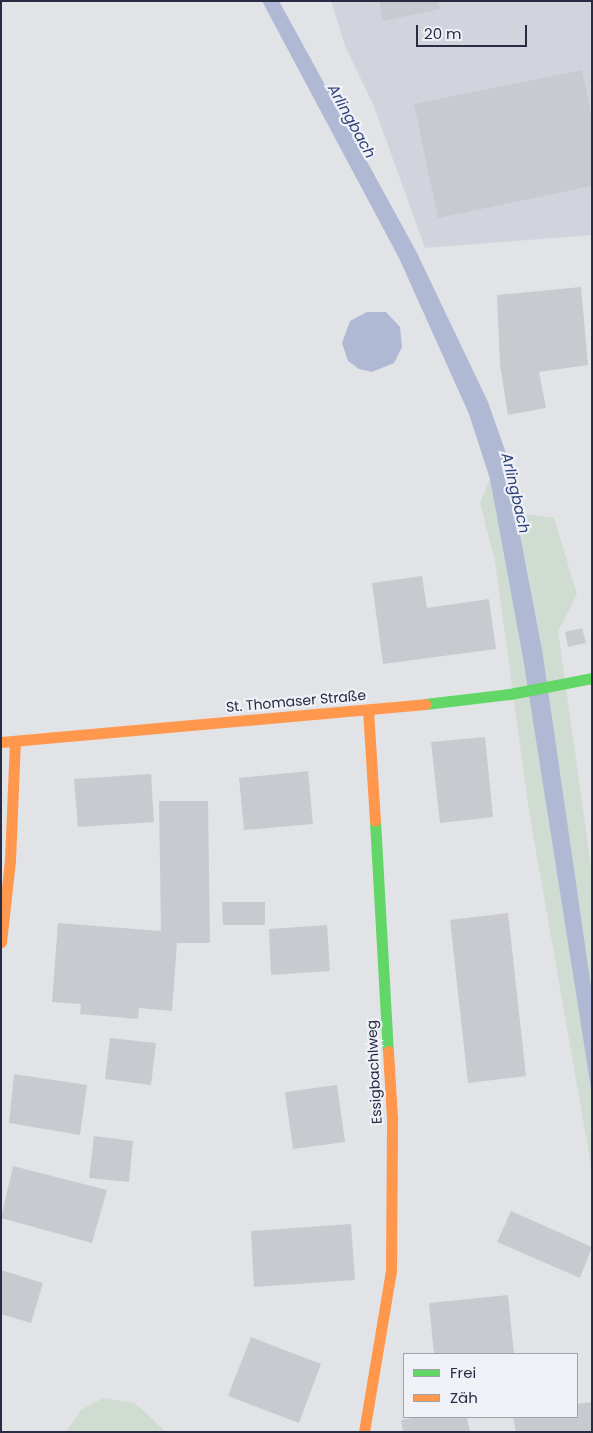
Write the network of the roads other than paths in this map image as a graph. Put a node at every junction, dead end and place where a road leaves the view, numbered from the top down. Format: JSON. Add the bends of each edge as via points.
{"nodes":[{"id":1,"x":592,"y":678,"type":"edge"},
{"id":2,"x":368,"y":710,"type":"junction"},
{"id":3,"x":1,"y":742,"type":"edge"},
{"id":4,"x":14,"y":742,"type":"junction"},
{"id":5,"x":1,"y":942,"type":"edge"},
{"id":6,"x":364,"y":1432,"type":"edge"}],
"edges":[{"from":1,"to":2,"type":"street","name":"St. Thomaser Straße","via":[[510,694]]},
{"from":2,"to":4,"type":"street","name":"St. Thomaser Straße"},
{"from":2,"to":6,"type":"street","name":"Essigbachlweg","via":[[392,1118],[391,1271]]},
{"from":3,"to":4,"type":"street","name":"St. Thomaser Straße"},
{"from":4,"to":5,"type":"street","via":[[10,860]]}]}
